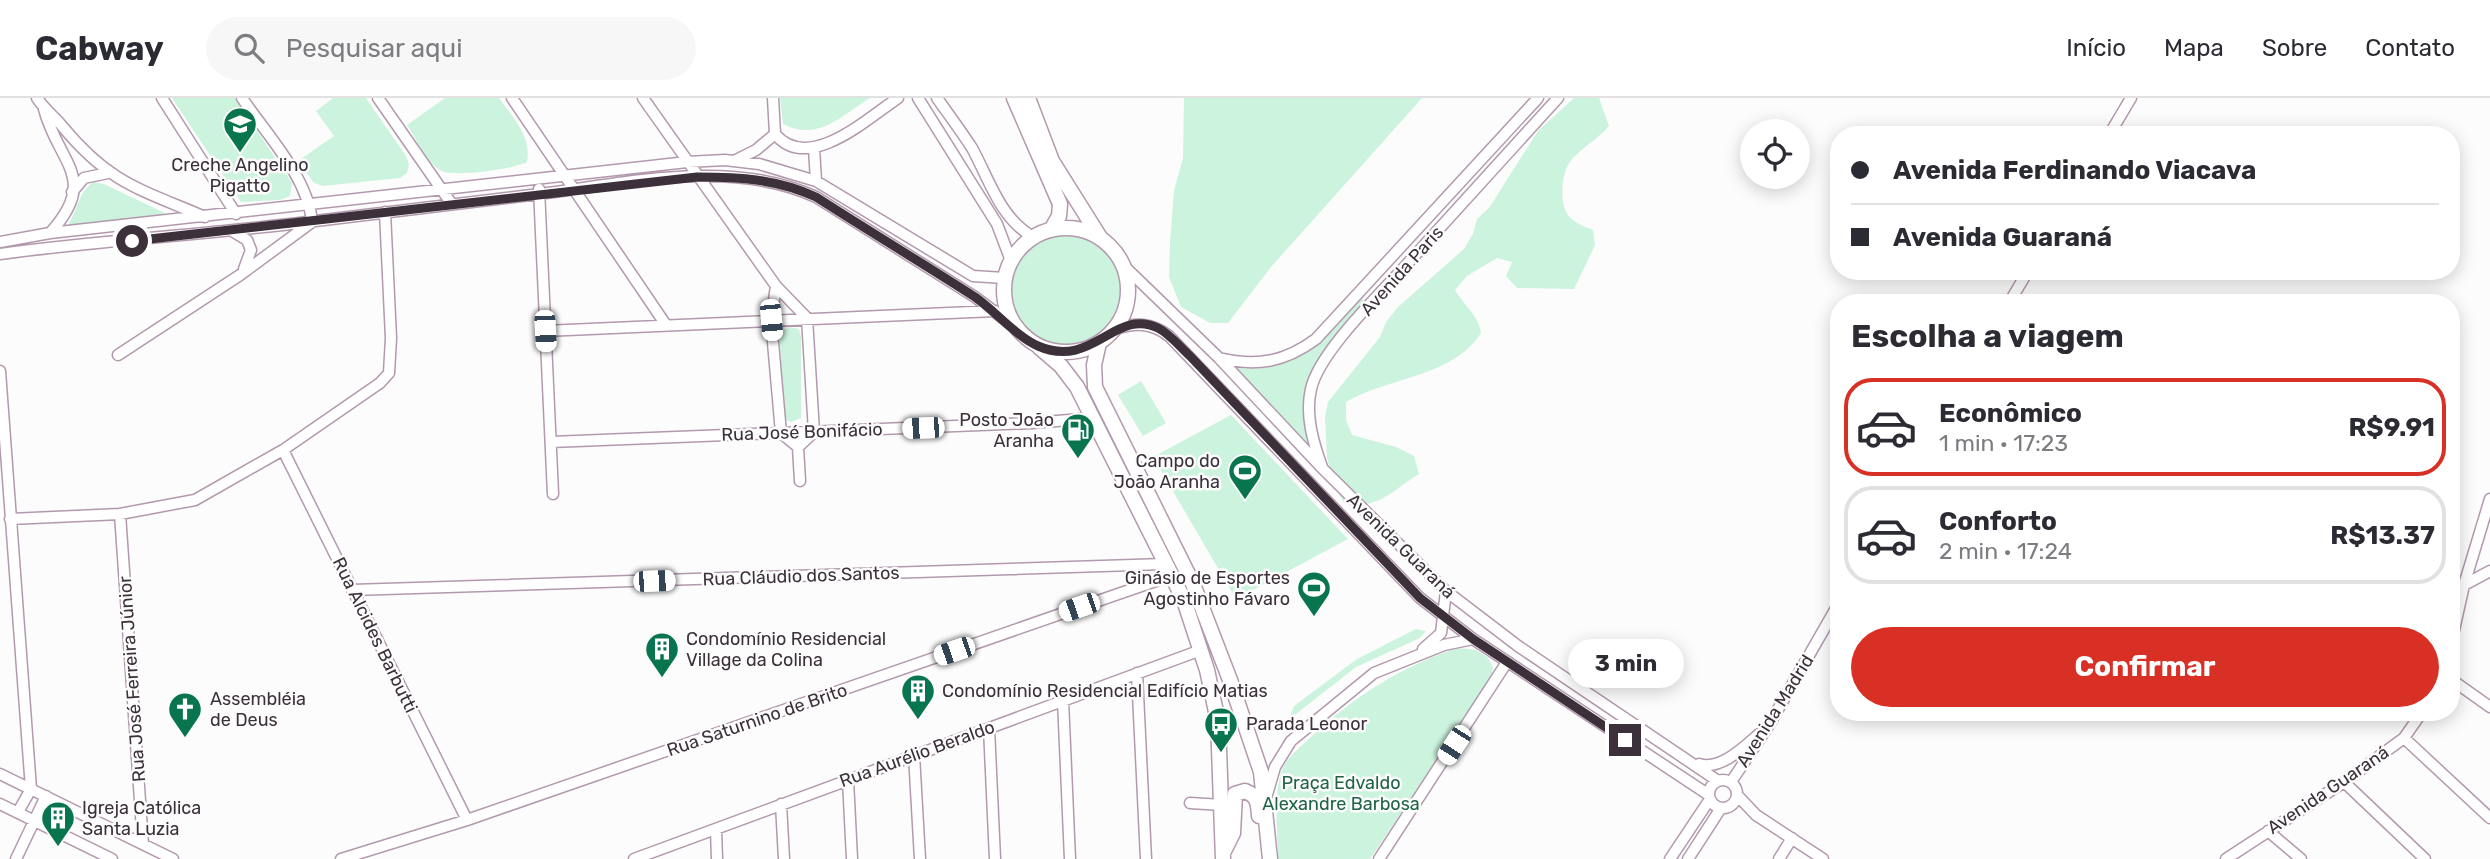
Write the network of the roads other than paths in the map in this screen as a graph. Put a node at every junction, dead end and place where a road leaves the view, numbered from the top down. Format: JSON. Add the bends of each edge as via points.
{"nodes":[{"id":1,"x":37,"y":98,"type":"edge"},
{"id":2,"x":162,"y":98,"type":"edge"},
{"id":3,"x":242,"y":98,"type":"edge"},
{"id":4,"x":378,"y":98,"type":"edge"},
{"id":5,"x":512,"y":98,"type":"edge"},
{"id":6,"x":643,"y":98,"type":"edge"},
{"id":7,"x":773,"y":98,"type":"edge"},
{"id":8,"x":898,"y":98,"type":"edge"},
{"id":9,"x":918,"y":98,"type":"edge"},
{"id":10,"x":937,"y":98,"type":"edge"},
{"id":11,"x":1014,"y":98,"type":"edge"},
{"id":12,"x":1028,"y":98,"type":"edge"},
{"id":13,"x":1538,"y":98,"type":"edge"},
{"id":14,"x":1559,"y":98,"type":"edge"},
{"id":15,"x":2131,"y":98,"type":"edge"},
{"id":16,"x":44,"y":109,"type":"junction"},
{"id":17,"x":2114,"y":126,"type":"edge"},
{"id":18,"x":775,"y":134,"type":"junction"},
{"id":19,"x":814,"y":148,"type":"junction"},
{"id":20,"x":734,"y":161,"type":"junction"},
{"id":21,"x":687,"y":162,"type":"junction"},
{"id":22,"x":108,"y":173,"type":"junction"},
{"id":23,"x":564,"y":176,"type":"junction"},
{"id":24,"x":697,"y":177,"type":"junction"},
{"id":25,"x":538,"y":178,"type":"junction"},
{"id":26,"x":816,"y":181,"type":"junction"},
{"id":27,"x":440,"y":188,"type":"junction"},
{"id":28,"x":574,"y":189,"type":"junction"},
{"id":29,"x":72,"y":194,"type":"junction"},
{"id":30,"x":539,"y":194,"type":"junction"},
{"id":31,"x":450,"y":203,"type":"junction"},
{"id":32,"x":310,"y":204,"type":"junction"},
{"id":33,"x":386,"y":212,"type":"junction"},
{"id":34,"x":236,"y":214,"type":"junction"},
{"id":35,"x":206,"y":217,"type":"junction"},
{"id":36,"x":312,"y":222,"type":"junction"},
{"id":37,"x":1051,"y":230,"type":"junction"},
{"id":38,"x":232,"y":231,"type":"junction"},
{"id":39,"x":50,"y":233,"type":"junction"},
{"id":40,"x":1033,"y":237,"type":"junction"},
{"id":41,"x":1101,"y":240,"type":"junction"},
{"id":42,"x":0,"y":242,"type":"edge"},
{"id":43,"x":0,"y":254,"type":"edge"},
{"id":44,"x":1011,"y":261,"type":"junction"},
{"id":45,"x":1123,"y":265,"type":"junction"},
{"id":46,"x":240,"y":275,"type":"junction"},
{"id":47,"x":1004,"y":278,"type":"junction"},
{"id":48,"x":776,"y":286,"type":"junction"},
{"id":49,"x":995,"y":311,"type":"junction"},
{"id":50,"x":807,"y":318,"type":"junction"},
{"id":51,"x":771,"y":320,"type":"junction"},
{"id":52,"x":666,"y":325,"type":"junction"},
{"id":53,"x":1016,"y":328,"type":"junction"},
{"id":54,"x":1115,"y":329,"type":"junction"},
{"id":55,"x":545,"y":331,"type":"junction"},
{"id":56,"x":1100,"y":342,"type":"junction"},
{"id":57,"x":1039,"y":346,"type":"junction"},
{"id":58,"x":118,"y":355,"type":"dead end"},
{"id":59,"x":1219,"y":358,"type":"junction"},
{"id":60,"x":0,"y":371,"type":"edge"},
{"id":61,"x":1094,"y":418,"type":"junction"},
{"id":62,"x":814,"y":432,"type":"junction"},
{"id":63,"x":781,"y":433,"type":"junction"},
{"id":64,"x":551,"y":442,"type":"junction"},
{"id":65,"x":798,"y":446,"type":"junction"},
{"id":66,"x":283,"y":450,"type":"junction"},
{"id":67,"x":1323,"y":469,"type":"junction"},
{"id":68,"x":800,"y":481,"type":"dead end"},
{"id":69,"x":553,"y":494,"type":"dead end"},
{"id":70,"x":2490,"y":503,"type":"edge"},
{"id":71,"x":120,"y":514,"type":"junction"},
{"id":72,"x":10,"y":519,"type":"junction"},
{"id":73,"x":1120,"y":567,"type":"junction"},
{"id":74,"x":1168,"y":570,"type":"junction"},
{"id":75,"x":2490,"y":571,"type":"edge"},
{"id":76,"x":2464,"y":585,"type":"junction"},
{"id":77,"x":352,"y":590,"type":"junction"},
{"id":78,"x":1129,"y":590,"type":"junction"},
{"id":79,"x":1446,"y":591,"type":"junction"},
{"id":80,"x":2460,"y":603,"type":"edge"},
{"id":81,"x":1830,"y":619,"type":"edge"},
{"id":82,"x":1445,"y":620,"type":"junction"},
{"id":83,"x":1473,"y":639,"type":"junction"},
{"id":84,"x":1200,"y":650,"type":"junction"},
{"id":85,"x":1416,"y":656,"type":"junction"},
{"id":86,"x":1507,"y":662,"type":"junction"},
{"id":87,"x":1137,"y":673,"type":"junction"},
{"id":88,"x":2460,"y":686,"type":"edge"},
{"id":89,"x":1062,"y":700,"type":"junction"},
{"id":90,"x":2490,"y":707,"type":"edge"},
{"id":91,"x":2416,"y":721,"type":"edge"},
{"id":92,"x":1769,"y":725,"type":"junction"},
{"id":93,"x":989,"y":728,"type":"junction"},
{"id":94,"x":2404,"y":738,"type":"junction"},
{"id":95,"x":1678,"y":754,"type":"junction"},
{"id":96,"x":914,"y":755,"type":"junction"},
{"id":97,"x":0,"y":774,"type":"edge"},
{"id":98,"x":848,"y":780,"type":"junction"},
{"id":99,"x":1718,"y":781,"type":"junction"},
{"id":100,"x":1731,"y":782,"type":"junction"},
{"id":101,"x":2344,"y":782,"type":"junction"},
{"id":102,"x":30,"y":789,"type":"junction"},
{"id":103,"x":46,"y":796,"type":"junction"},
{"id":104,"x":1738,"y":796,"type":"junction"},
{"id":105,"x":1710,"y":797,"type":"junction"},
{"id":106,"x":1266,"y":798,"type":"junction"},
{"id":107,"x":1190,"y":803,"type":"dead end"},
{"id":108,"x":0,"y":804,"type":"edge"},
{"id":109,"x":781,"y":804,"type":"junction"},
{"id":110,"x":1222,"y":805,"type":"junction"},
{"id":111,"x":1724,"y":808,"type":"junction"},
{"id":112,"x":18,"y":812,"type":"junction"},
{"id":113,"x":1756,"y":815,"type":"junction"},
{"id":114,"x":2490,"y":818,"type":"edge"},
{"id":115,"x":34,"y":820,"type":"junction"},
{"id":116,"x":467,"y":820,"type":"junction"},
{"id":117,"x":716,"y":829,"type":"junction"},
{"id":118,"x":2268,"y":831,"type":"junction"},
{"id":119,"x":1792,"y":838,"type":"junction"},
{"id":120,"x":143,"y":844,"type":"junction"},
{"id":121,"x":1223,"y":856,"type":"edge"},
{"id":122,"x":646,"y":857,"type":"edge"},
{"id":123,"x":16,"y":859,"type":"edge"},
{"id":124,"x":112,"y":859,"type":"edge"},
{"id":125,"x":173,"y":859,"type":"edge"},
{"id":126,"x":341,"y":859,"type":"edge"},
{"id":127,"x":634,"y":859,"type":"edge"},
{"id":128,"x":717,"y":859,"type":"edge"},
{"id":129,"x":784,"y":859,"type":"edge"},
{"id":130,"x":852,"y":859,"type":"edge"},
{"id":131,"x":920,"y":859,"type":"edge"},
{"id":132,"x":995,"y":859,"type":"edge"},
{"id":133,"x":1070,"y":859,"type":"edge"},
{"id":134,"x":1146,"y":859,"type":"edge"},
{"id":135,"x":1262,"y":859,"type":"edge"},
{"id":136,"x":1270,"y":859,"type":"edge"},
{"id":137,"x":1378,"y":859,"type":"edge"},
{"id":138,"x":1670,"y":859,"type":"edge"},
{"id":139,"x":1688,"y":859,"type":"edge"},
{"id":140,"x":1779,"y":859,"type":"edge"},
{"id":141,"x":1823,"y":859,"type":"edge"},
{"id":142,"x":2227,"y":859,"type":"edge"},
{"id":143,"x":2301,"y":859,"type":"edge"},
{"id":144,"x":2425,"y":859,"type":"edge"}],
"edges":[{"from":1,"to":16,"type":"street"},
{"from":2,"to":34,"type":"street"},
{"from":3,"to":32,"type":"street"},
{"from":4,"to":27,"type":"street"},
{"from":5,"to":23,"type":"street"},
{"from":6,"to":21,"type":"street"},
{"from":7,"to":18,"type":"street"},
{"from":8,"to":19,"type":"street","via":[[840,137]]},
{"from":9,"to":44,"type":"street","via":[[998,224]]},
{"from":10,"to":40,"type":"street","via":[[971,147],[1007,217]]},
{"from":11,"to":37,"type":"main road","via":[[1060,204]]},
{"from":12,"to":41,"type":"main road","via":[[1052,161]]},
{"from":13,"to":59,"type":"street","name":"Avenida Paris","via":[[1316,339],[1277,361],[1250,364]]},
{"from":14,"to":67,"type":"street","name":"Avenida Paris","via":[[1317,370],[1309,408]]},
{"from":15,"to":17,"type":"street"},
{"from":16,"to":22,"type":"street"},
{"from":16,"to":29,"type":"street","via":[[49,129],[74,174]]},
{"from":18,"to":19,"type":"street","via":[[792,147]]},
{"from":18,"to":20,"type":"street"},
{"from":19,"to":26,"type":"street"},
{"from":20,"to":21,"type":"street"},
{"from":20,"to":26,"type":"street","via":[[788,170]]},
{"from":21,"to":23,"type":"street"},
{"from":21,"to":24,"type":"street"},
{"from":22,"to":29,"type":"street","via":[[84,178]]},
{"from":22,"to":35,"type":"street"},
{"from":23,"to":25,"type":"street"},
{"from":23,"to":28,"type":"street"},
{"from":24,"to":28,"type":"street"},
{"from":24,"to":48,"type":"street"},
{"from":24,"to":49,"type":"street","via":[[737,177],[793,187],[816,197]]},
{"from":25,"to":27,"type":"street"},
{"from":25,"to":30,"type":"street"},
{"from":26,"to":47,"type":"street","via":[[973,276]]},
{"from":27,"to":31,"type":"street"},
{"from":27,"to":32,"type":"street"},
{"from":28,"to":30,"type":"street"},
{"from":28,"to":52,"type":"street"},
{"from":29,"to":39,"type":"street","via":[[65,217]]},
{"from":30,"to":31,"type":"street"},
{"from":30,"to":55,"type":"street"},
{"from":31,"to":33,"type":"street"},
{"from":32,"to":34,"type":"street"},
{"from":32,"to":36,"type":"street"},
{"from":33,"to":36,"type":"street"},
{"from":33,"to":66,"type":"street","via":[[389,373]]},
{"from":34,"to":35,"type":"street"},
{"from":35,"to":39,"type":"street"},
{"from":36,"to":38,"type":"street"},
{"from":36,"to":46,"type":"street"},
{"from":37,"to":40,"type":"main road"},
{"from":37,"to":41,"type":"main road","via":[[1069,228]]},
{"from":38,"to":43,"type":"street"},
{"from":38,"to":46,"type":"street","via":[[247,240],[251,250]]},
{"from":39,"to":42,"type":"street"},
{"from":40,"to":44,"type":"main road"},
{"from":41,"to":45,"type":"main road"},
{"from":44,"to":47,"type":"main road"},
{"from":45,"to":54,"type":"main road","via":[[1128,298]]},
{"from":45,"to":59,"type":"street","name":"Avenida Guaraná"},
{"from":46,"to":58,"type":"street"},
{"from":47,"to":53,"type":"main road","via":[[1005,304]]},
{"from":48,"to":50,"type":"street"},
{"from":48,"to":51,"type":"street"},
{"from":49,"to":50,"type":"street"},
{"from":49,"to":53,"type":"street"},
{"from":50,"to":51,"type":"street"},
{"from":50,"to":62,"type":"street"},
{"from":51,"to":52,"type":"street"},
{"from":51,"to":63,"type":"street"},
{"from":52,"to":55,"type":"street"},
{"from":53,"to":57,"type":"main road"},
{"from":54,"to":56,"type":"main road"},
{"from":54,"to":82,"type":"street","name":"Avenida Guaraná","via":[[1152,326],[1169,336]]},
{"from":55,"to":64,"type":"street"},
{"from":56,"to":57,"type":"main road","via":[[1065,352]]},
{"from":56,"to":106,"type":"main road","via":[[1095,387],[1194,584],[1250,737]]},
{"from":57,"to":61,"type":"main road","via":[[1072,380]]},
{"from":59,"to":67,"type":"street","name":"Avenida Guaraná"},
{"from":60,"to":72,"type":"street"},
{"from":61,"to":62,"type":"street","name":"Rua José Bonifácio"},
{"from":61,"to":74,"type":"main road"},
{"from":62,"to":63,"type":"street","name":"Rua José Bonifácio"},
{"from":62,"to":65,"type":"street"},
{"from":63,"to":64,"type":"street","name":"Rua José Bonifácio"},
{"from":63,"to":65,"type":"street"},
{"from":64,"to":69,"type":"street"},
{"from":65,"to":68,"type":"street"},
{"from":66,"to":71,"type":"street","via":[[195,500]]},
{"from":66,"to":77,"type":"street","name":"Rua Alcides Barbutti"},
{"from":67,"to":79,"type":"street","name":"Avenida Guaraná"},
{"from":70,"to":76,"type":"street"},
{"from":71,"to":72,"type":"street"},
{"from":71,"to":120,"type":"street","name":"Rua José Ferreira Júnior"},
{"from":72,"to":102,"type":"street"},
{"from":73,"to":74,"type":"street","name":"Rua Cláudio dos Santos"},
{"from":73,"to":77,"type":"street","name":"Rua Cláudio dos Santos"},
{"from":73,"to":78,"type":"street"},
{"from":74,"to":78,"type":"street","name":"Rua Saturnino de Brito"},
{"from":74,"to":84,"type":"main road","via":[[1184,600]]},
{"from":75,"to":76,"type":"street"},
{"from":76,"to":80,"type":"street"},
{"from":77,"to":116,"type":"street","name":"Rua Alcides Barbutti"},
{"from":78,"to":116,"type":"street","name":"Rua Saturnino de Brito"},
{"from":79,"to":82,"type":"street"},
{"from":79,"to":95,"type":"street","name":"Avenida Guaraná","via":[[1518,646]]},
{"from":81,"to":92,"type":"street","name":"Avenida Madrid"},
{"from":82,"to":83,"type":"street","name":"Avenida Guaraná"},
{"from":82,"to":85,"type":"street","via":[[1441,633]]},
{"from":83,"to":85,"type":"street"},
{"from":83,"to":86,"type":"street","name":"Avenida Guaraná"},
{"from":84,"to":87,"type":"street","name":"Rua Aurélio Beraldo"},
{"from":84,"to":110,"type":"main road","via":[[1218,721]]},
{"from":85,"to":106,"type":"street","via":[[1374,673],[1291,741],[1275,767]]},
{"from":86,"to":105,"type":"street","name":"Avenida Guaraná"},
{"from":86,"to":137,"type":"street"},
{"from":87,"to":89,"type":"street","name":"Rua Aurélio Beraldo"},
{"from":87,"to":134,"type":"street"},
{"from":88,"to":90,"type":"street"},
{"from":89,"to":93,"type":"street","name":"Rua Aurélio Beraldo"},
{"from":89,"to":133,"type":"street"},
{"from":91,"to":94,"type":"street","name":"Avenida Guaraná"},
{"from":92,"to":95,"type":"street","via":[[1711,767]]},
{"from":92,"to":100,"type":"street","name":"Avenida Madrid"},
{"from":93,"to":96,"type":"street","name":"Rua Aurélio Beraldo"},
{"from":93,"to":132,"type":"street"},
{"from":94,"to":101,"type":"street","name":"Avenida Guaraná"},
{"from":94,"to":114,"type":"street"},
{"from":95,"to":99,"type":"street","name":"Avenida Guaraná"},
{"from":96,"to":98,"type":"street","name":"Rua Aurélio Beraldo"},
{"from":96,"to":131,"type":"street"},
{"from":97,"to":102,"type":"street"},
{"from":98,"to":109,"type":"street","name":"Rua Aurélio Beraldo"},
{"from":98,"to":130,"type":"street"},
{"from":99,"to":100,"type":"street"},
{"from":99,"to":105,"type":"street"},
{"from":100,"to":104,"type":"street"},
{"from":101,"to":118,"type":"street","name":"Avenida Guaraná"},
{"from":101,"to":144,"type":"street"},
{"from":102,"to":103,"type":"street"},
{"from":102,"to":112,"type":"street"},
{"from":103,"to":115,"type":"street"},
{"from":103,"to":120,"type":"street"},
{"from":104,"to":111,"type":"street"},
{"from":104,"to":113,"type":"street"},
{"from":105,"to":111,"type":"street"},
{"from":105,"to":138,"type":"street"},
{"from":106,"to":136,"type":"main road"},
{"from":107,"to":110,"type":"street"},
{"from":108,"to":112,"type":"street"},
{"from":109,"to":117,"type":"street","name":"Rua Aurélio Beraldo"},
{"from":109,"to":129,"type":"street"},
{"from":110,"to":121,"type":"main road"},
{"from":111,"to":113,"type":"street"},
{"from":111,"to":139,"type":"street"},
{"from":112,"to":115,"type":"street"},
{"from":113,"to":119,"type":"street"},
{"from":115,"to":123,"type":"street"},
{"from":115,"to":124,"type":"street"},
{"from":116,"to":126,"type":"street","name":"Rua Saturnino de Brito"},
{"from":117,"to":122,"type":"street","name":"Rua Aurélio Beraldo"},
{"from":117,"to":128,"type":"street"},
{"from":118,"to":142,"type":"street","name":"Avenida Guaraná"},
{"from":118,"to":143,"type":"street"},
{"from":119,"to":140,"type":"street"},
{"from":119,"to":141,"type":"street"},
{"from":120,"to":125,"type":"street"},
{"from":121,"to":135,"type":"main road","via":[[1233,833],[1235,794],[1245,790],[1258,801]]},
{"from":122,"to":127,"type":"street","name":"Rua Aurélio Beraldo"}]}
